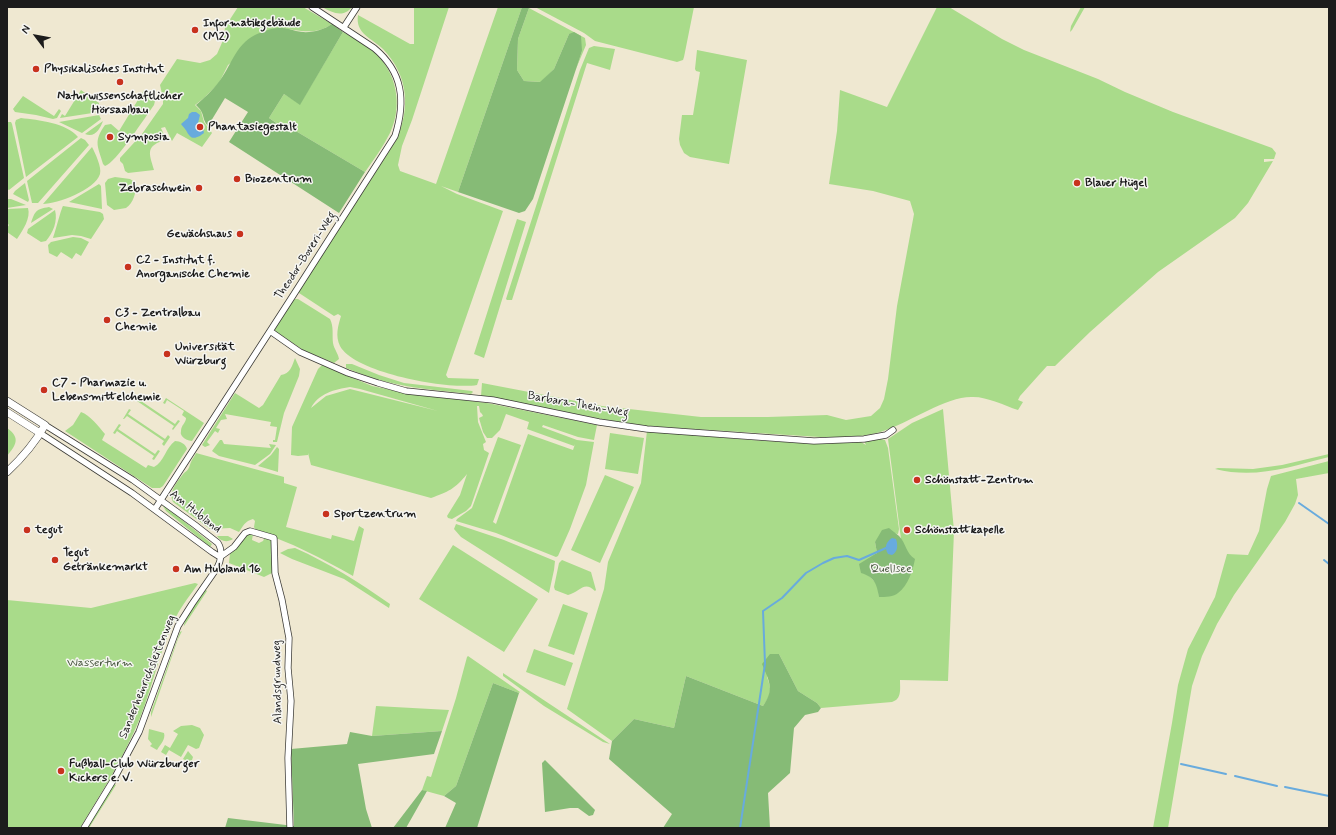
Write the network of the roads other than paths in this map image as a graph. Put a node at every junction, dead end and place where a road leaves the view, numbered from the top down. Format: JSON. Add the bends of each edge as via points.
{"nodes":[{"id":1,"x":312,"y":7,"type":"edge"},
{"id":2,"x":357,"y":7,"type":"edge"},
{"id":3,"x":344,"y":27,"type":"junction"},
{"id":4,"x":270,"y":331,"type":"junction"},
{"id":5,"x":7,"y":401,"type":"edge"},
{"id":6,"x":7,"y":412,"type":"edge"},
{"id":7,"x":45,"y":425,"type":"junction"},
{"id":8,"x":893,"y":430,"type":"dead end"},
{"id":9,"x":40,"y":433,"type":"junction"},
{"id":10,"x":7,"y":472,"type":"edge"},
{"id":11,"x":161,"y":500,"type":"junction"},
{"id":12,"x":155,"y":508,"type":"junction"},
{"id":13,"x":220,"y":557,"type":"junction"},
{"id":14,"x":84,"y":828,"type":"edge"},
{"id":15,"x":290,"y":828,"type":"edge"}],
"edges":[{"from":1,"to":3,"type":"street","name":"Theodor-Boveri-Weg"},
{"from":2,"to":3,"type":"street"},
{"from":3,"to":4,"type":"street","name":"Theodor-Boveri-Weg","via":[[374,48],[391,66],[400,85],[402,101],[398,126],[395,136]]},
{"from":4,"to":8,"type":"street","name":"Barbara-Thein-Weg","via":[[300,352],[348,373],[406,391],[492,400],[599,422],[647,429],[814,441],[875,437],[886,435]]},
{"from":4,"to":11,"type":"street","name":"Theodor-Boveri-Weg"},
{"from":5,"to":7,"type":"street","name":"Am Hubland"},
{"from":6,"to":9,"type":"street","name":"Am Hubland"},
{"from":7,"to":9,"type":"street"},
{"from":7,"to":11,"type":"street","name":"Am Hubland"},
{"from":9,"to":10,"type":"street","via":[[21,459]]},
{"from":9,"to":12,"type":"street","name":"Am Hubland"},
{"from":11,"to":12,"type":"street","name":"Theodor-Boveri-Weg"},
{"from":11,"to":13,"type":"street","name":"Am Hubland","via":[[218,543],[221,548]]},
{"from":12,"to":13,"type":"street","name":"Am Hubland"},
{"from":13,"to":14,"type":"street","name":"Sanderheinrichsleitenweg","via":[[217,568],[178,626],[145,720],[133,746]]},
{"from":13,"to":15,"type":"street","name":"Alandsgrundweg","via":[[234,547],[244,533],[250,531],[274,538],[275,573],[289,638]]}]}
